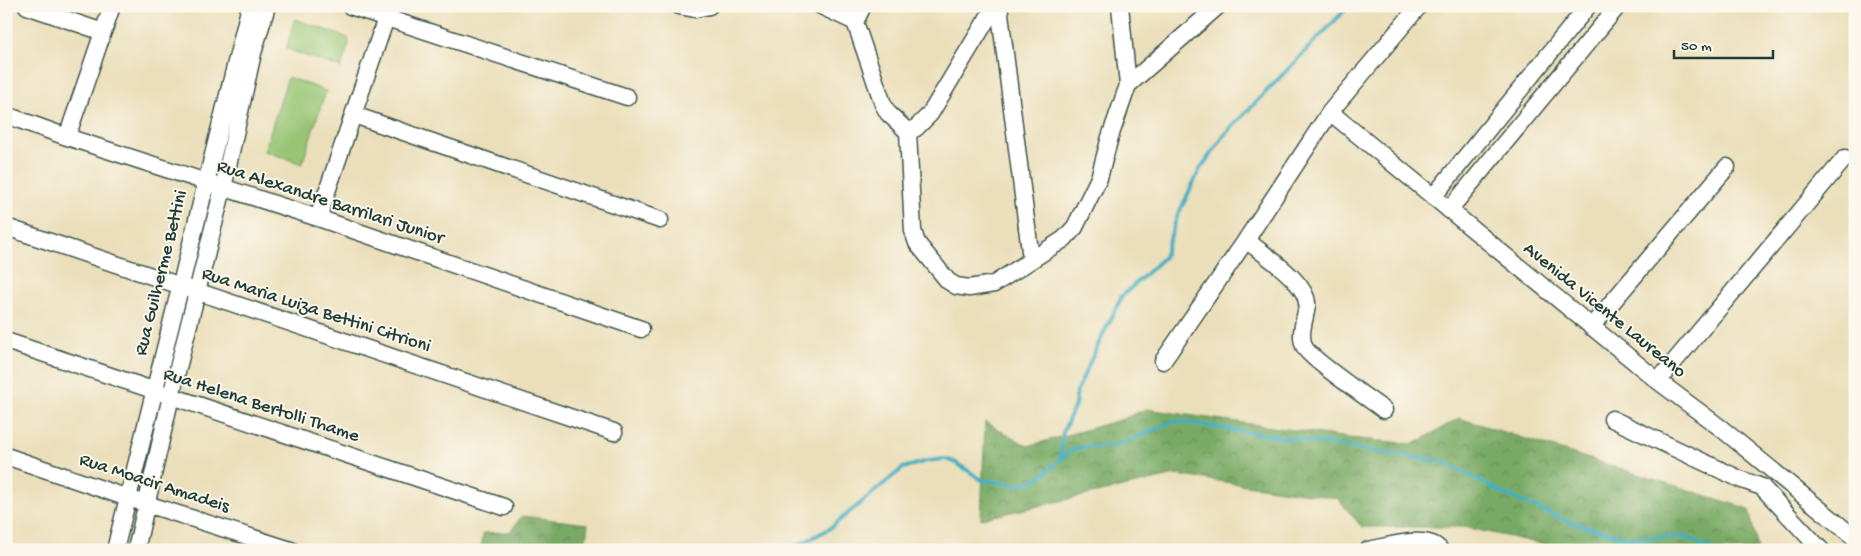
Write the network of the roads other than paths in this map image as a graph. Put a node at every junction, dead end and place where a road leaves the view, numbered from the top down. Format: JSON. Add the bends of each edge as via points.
{"nodes":[{"id":1,"x":27,"y":6,"type":"edge"},
{"id":2,"x":112,"y":6,"type":"edge"},
{"id":3,"x":250,"y":6,"type":"edge"},
{"id":4,"x":267,"y":6,"type":"edge"},
{"id":5,"x":350,"y":6,"type":"edge"},
{"id":6,"x":679,"y":6,"type":"edge"},
{"id":7,"x":709,"y":6,"type":"edge"},
{"id":8,"x":821,"y":6,"type":"edge"},
{"id":9,"x":863,"y":6,"type":"edge"},
{"id":10,"x":995,"y":6,"type":"edge"},
{"id":11,"x":999,"y":6,"type":"edge"},
{"id":12,"x":1120,"y":6,"type":"edge"},
{"id":13,"x":1218,"y":6,"type":"edge"},
{"id":14,"x":1418,"y":6,"type":"edge"},
{"id":15,"x":1588,"y":6,"type":"edge"},
{"id":16,"x":1618,"y":6,"type":"edge"},
{"id":17,"x":386,"y":18,"type":"junction"},
{"id":18,"x":855,"y":22,"type":"junction"},
{"id":19,"x":103,"y":32,"type":"junction"},
{"id":20,"x":1128,"y":84,"type":"junction"},
{"id":21,"x":627,"y":97,"type":"dead end"},
{"id":22,"x":1330,"y":112,"type":"junction"},
{"id":23,"x":6,"y":115,"type":"edge"},
{"id":24,"x":354,"y":115,"type":"junction"},
{"id":25,"x":908,"y":132,"type":"junction"},
{"id":26,"x":67,"y":137,"type":"junction"},
{"id":27,"x":1845,"y":158,"type":"dead end"},
{"id":28,"x":1727,"y":167,"type":"dead end"},
{"id":29,"x":206,"y":183,"type":"junction"},
{"id":30,"x":223,"y":188,"type":"junction"},
{"id":31,"x":1433,"y":197,"type":"junction"},
{"id":32,"x":1449,"y":210,"type":"junction"},
{"id":33,"x":318,"y":218,"type":"junction"},
{"id":34,"x":660,"y":220,"type":"dead end"},
{"id":35,"x":6,"y":227,"type":"edge"},
{"id":36,"x":1246,"y":240,"type":"junction"},
{"id":37,"x":1031,"y":259,"type":"junction"},
{"id":38,"x":180,"y":287,"type":"junction"},
{"id":39,"x":198,"y":291,"type":"junction"},
{"id":40,"x":1591,"y":327,"type":"junction"},
{"id":41,"x":641,"y":329,"type":"dead end"},
{"id":42,"x":6,"y":341,"type":"edge"},
{"id":43,"x":1163,"y":361,"type":"dead end"},
{"id":44,"x":1658,"y":381,"type":"junction"},
{"id":45,"x":153,"y":391,"type":"junction"},
{"id":46,"x":170,"y":396,"type":"junction"},
{"id":47,"x":1384,"y":410,"type":"dead end"},
{"id":48,"x":1612,"y":419,"type":"dead end"},
{"id":49,"x":614,"y":432,"type":"dead end"},
{"id":50,"x":6,"y":456,"type":"edge"},
{"id":51,"x":128,"y":498,"type":"junction"},
{"id":52,"x":145,"y":502,"type":"junction"},
{"id":53,"x":504,"y":507,"type":"dead end"},
{"id":54,"x":1855,"y":538,"type":"edge"},
{"id":55,"x":115,"y":550,"type":"edge"},
{"id":56,"x":136,"y":550,"type":"edge"},
{"id":57,"x":291,"y":550,"type":"edge"},
{"id":58,"x":1368,"y":550,"type":"edge"},
{"id":59,"x":1440,"y":550,"type":"edge"},
{"id":60,"x":1821,"y":550,"type":"edge"}],
"edges":[{"from":1,"to":19,"type":"street"},
{"from":2,"to":19,"type":"street"},
{"from":3,"to":29,"type":"street","name":"Rua Guilherme Bettini"},
{"from":4,"to":30,"type":"street","name":"Rua Guilherme Bettini","via":[[253,53]]},
{"from":5,"to":17,"type":"street"},
{"from":6,"to":7,"type":"street","via":[[695,9]]},
{"from":8,"to":18,"type":"street"},
{"from":9,"to":18,"type":"street"},
{"from":10,"to":25,"type":"street","via":[[930,114]]},
{"from":11,"to":37,"type":"street"},
{"from":12,"to":20,"type":"street"},
{"from":13,"to":20,"type":"street"},
{"from":14,"to":22,"type":"street"},
{"from":15,"to":31,"type":"street"},
{"from":16,"to":32,"type":"street"},
{"from":17,"to":21,"type":"street"},
{"from":17,"to":24,"type":"street"},
{"from":18,"to":25,"type":"street","via":[[883,104]]},
{"from":19,"to":26,"type":"street"},
{"from":20,"to":37,"type":"street","via":[[1099,178],[1074,227],[1064,239]]},
{"from":22,"to":31,"type":"street","name":"Avenida Vicente Laureano"},
{"from":22,"to":36,"type":"street"},
{"from":23,"to":26,"type":"street","name":"Rua Alexandre Barrilari Junior"},
{"from":24,"to":33,"type":"street"},
{"from":24,"to":34,"type":"street"},
{"from":25,"to":37,"type":"street","via":[[914,236],[948,281],[962,288],[987,286]]},
{"from":26,"to":29,"type":"street","name":"Rua Alexandre Barrilari Junior"},
{"from":27,"to":44,"type":"street"},
{"from":28,"to":40,"type":"street"},
{"from":29,"to":30,"type":"street","name":"Rua Alexandre Barrilari Junior"},
{"from":29,"to":38,"type":"street","name":"Rua Guilherme Bettini"},
{"from":30,"to":33,"type":"street","name":"Rua Alexandre Barrilari Junior"},
{"from":30,"to":39,"type":"street","name":"Rua Guilherme Bettini"},
{"from":31,"to":32,"type":"street","name":"Avenida Vicente Laureano"},
{"from":32,"to":40,"type":"street","name":"Avenida Vicente Laureano"},
{"from":33,"to":41,"type":"street","name":"Rua Alexandre Barrilari Junior"},
{"from":35,"to":38,"type":"street","name":"Rua Maria Luiza Bettini Citrioni"},
{"from":36,"to":43,"type":"street"},
{"from":36,"to":47,"type":"street","via":[[1300,285],[1306,295],[1302,333],[1306,350]]},
{"from":38,"to":39,"type":"street","name":"Rua Maria Luiza Bettini Citrioni"},
{"from":38,"to":45,"type":"street","name":"Rua Guilherme Bettini"},
{"from":39,"to":46,"type":"street","name":"Rua Guilherme Bettini"},
{"from":39,"to":49,"type":"street","name":"Rua Maria Luiza Bettini Citrioni"},
{"from":40,"to":44,"type":"street","name":"Avenida Vicente Laureano"},
{"from":42,"to":45,"type":"street","name":"Rua Helena Bertolli Thame"},
{"from":44,"to":54,"type":"street","name":"Avenida Vicente Laureano"},
{"from":45,"to":46,"type":"street","name":"Rua Helena Bertolli Thame"},
{"from":45,"to":51,"type":"street","name":"Rua Guilherme Bettini"},
{"from":46,"to":52,"type":"street","name":"Rua Guilherme Bettini"},
{"from":46,"to":53,"type":"street","name":"Rua Helena Bertolli Thame"},
{"from":48,"to":60,"type":"street","via":[[1762,487]]},
{"from":50,"to":51,"type":"street","name":"Rua Moacir Amadeis"},
{"from":51,"to":52,"type":"street","name":"Rua Moacir Amadeis"},
{"from":51,"to":55,"type":"street","name":"Rua Guilherme Bettini"},
{"from":52,"to":56,"type":"street","name":"Rua Guilherme Bettini"},
{"from":52,"to":57,"type":"street","name":"Rua Moacir Amadeis"},
{"from":58,"to":59,"type":"street","via":[[1429,541]]}]}
